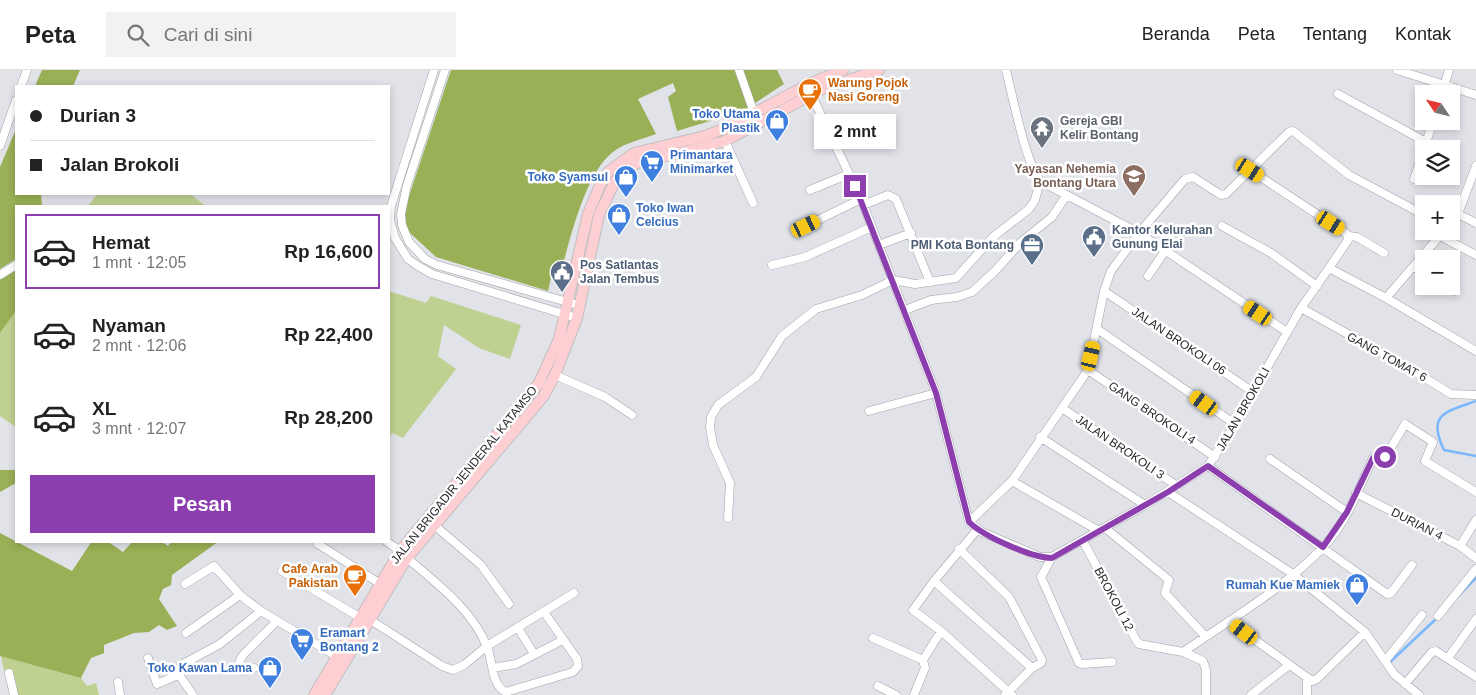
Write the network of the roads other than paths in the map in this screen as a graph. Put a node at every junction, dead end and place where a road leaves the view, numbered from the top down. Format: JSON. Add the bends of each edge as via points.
{"nodes":[{"id":1,"x":26,"y":70,"type":"edge"},
{"id":2,"x":434,"y":70,"type":"edge"},
{"id":3,"x":446,"y":70,"type":"edge"},
{"id":4,"x":739,"y":70,"type":"edge"},
{"id":5,"x":843,"y":70,"type":"edge"},
{"id":6,"x":879,"y":70,"type":"edge"},
{"id":7,"x":1006,"y":70,"type":"edge"},
{"id":8,"x":1397,"y":70,"type":"edge"},
{"id":9,"x":1450,"y":70,"type":"edge"},
{"id":10,"x":1407,"y":72,"type":"edge"},
{"id":11,"x":21,"y":85,"type":"edge"},
{"id":12,"x":1444,"y":85,"type":"joint"},
{"id":13,"x":1460,"y":90,"type":"edge"},
{"id":14,"x":811,"y":94,"type":"junction"},
{"id":15,"x":1338,"y":94,"type":"dead end"},
{"id":16,"x":1476,"y":95,"type":"edge"},
{"id":17,"x":15,"y":103,"type":"edge"},
{"id":18,"x":754,"y":113,"type":"junction"},
{"id":19,"x":0,"y":118,"type":"edge"},
{"id":20,"x":9,"y":121,"type":"junction"},
{"id":21,"x":725,"y":140,"type":"junction"},
{"id":22,"x":1415,"y":141,"type":"edge"},
{"id":23,"x":0,"y":146,"type":"edge"},
{"id":24,"x":1476,"y":166,"type":"edge"},
{"id":25,"x":1250,"y":170,"type":"junction"},
{"id":26,"x":849,"y":174,"type":"junction"},
{"id":27,"x":1042,"y":182,"type":"junction"},
{"id":28,"x":810,"y":190,"type":"dead end"},
{"id":29,"x":1062,"y":194,"type":"junction"},
{"id":30,"x":862,"y":202,"type":"junction"},
{"id":31,"x":753,"y":203,"type":"dead end"},
{"id":32,"x":1460,"y":209,"type":"edge"},
{"id":33,"x":1415,"y":210,"type":"edge"},
{"id":34,"x":1460,"y":215,"type":"edge"},
{"id":35,"x":1476,"y":223,"type":"edge"},
{"id":36,"x":806,"y":226,"type":"dead end"},
{"id":37,"x":1222,"y":226,"type":"dead end"},
{"id":38,"x":872,"y":227,"type":"junction"},
{"id":39,"x":911,"y":233,"type":"junction"},
{"id":40,"x":1139,"y":233,"type":"junction"},
{"id":41,"x":1349,"y":236,"type":"junction"},
{"id":42,"x":1437,"y":240,"type":"edge"},
{"id":43,"x":1452,"y":240,"type":"edge"},
{"id":44,"x":879,"y":245,"type":"junction"},
{"id":45,"x":1165,"y":251,"type":"junction"},
{"id":46,"x":1384,"y":253,"type":"dead end"},
{"id":47,"x":1476,"y":255,"type":"edge"},
{"id":48,"x":772,"y":265,"type":"dead end"},
{"id":49,"x":15,"y":266,"type":"edge"},
{"id":50,"x":1413,"y":266,"type":"joint"},
{"id":51,"x":1329,"y":268,"type":"junction"},
{"id":52,"x":0,"y":275,"type":"edge"},
{"id":53,"x":1148,"y":276,"type":"dead end"},
{"id":54,"x":893,"y":280,"type":"junction"},
{"id":55,"x":930,"y":282,"type":"junction"},
{"id":56,"x":1317,"y":286,"type":"junction"},
{"id":57,"x":1104,"y":291,"type":"junction"},
{"id":58,"x":1386,"y":298,"type":"junction"},
{"id":59,"x":567,"y":301,"type":"junction"},
{"id":60,"x":578,"y":305,"type":"junction"},
{"id":61,"x":904,"y":308,"type":"junction"},
{"id":62,"x":1301,"y":308,"type":"junction"},
{"id":63,"x":564,"y":315,"type":"junction"},
{"id":64,"x":577,"y":318,"type":"junction"},
{"id":65,"x":1097,"y":329,"type":"junction"},
{"id":66,"x":1287,"y":332,"type":"junction"},
{"id":67,"x":1476,"y":351,"type":"edge"},
{"id":68,"x":1088,"y":370,"type":"junction"},
{"id":69,"x":555,"y":375,"type":"junction"},
{"id":70,"x":1254,"y":392,"type":"junction"},
{"id":71,"x":936,"y":393,"type":"junction"},
{"id":72,"x":1476,"y":395,"type":"edge"},
{"id":73,"x":1062,"y":408,"type":"junction"},
{"id":74,"x":869,"y":411,"type":"dead end"},
{"id":75,"x":632,"y":415,"type":"dead end"},
{"id":76,"x":1235,"y":424,"type":"junction"},
{"id":77,"x":1040,"y":437,"type":"junction"},
{"id":78,"x":1215,"y":457,"type":"junction"},
{"id":79,"x":1270,"y":459,"type":"dead end"},
{"id":80,"x":1208,"y":466,"type":"junction"},
{"id":81,"x":1012,"y":481,"type":"junction"},
{"id":82,"x":1177,"y":486,"type":"junction"},
{"id":83,"x":1168,"y":492,"type":"junction"},
{"id":84,"x":1476,"y":492,"type":"edge"},
{"id":85,"x":1356,"y":493,"type":"junction"},
{"id":86,"x":452,"y":495,"type":"junction"},
{"id":87,"x":1145,"y":505,"type":"junction"},
{"id":88,"x":1347,"y":512,"type":"junction"},
{"id":89,"x":728,"y":518,"type":"dead end"},
{"id":90,"x":1476,"y":520,"type":"edge"},
{"id":91,"x":969,"y":522,"type":"junction"},
{"id":92,"x":434,"y":525,"type":"junction"},
{"id":93,"x":977,"y":530,"type":"junction"},
{"id":94,"x":1102,"y":530,"type":"junction"},
{"id":95,"x":1083,"y":541,"type":"junction"},
{"id":96,"x":388,"y":543,"type":"edge"},
{"id":97,"x":318,"y":544,"type":"dead end"},
{"id":98,"x":1460,"y":546,"type":"junction"},
{"id":99,"x":1323,"y":547,"type":"junction"},
{"id":100,"x":959,"y":550,"type":"junction"},
{"id":101,"x":403,"y":555,"type":"junction"},
{"id":102,"x":1052,"y":558,"type":"junction"},
{"id":103,"x":1476,"y":558,"type":"edge"},
{"id":104,"x":1412,"y":565,"type":"dead end"},
{"id":105,"x":1476,"y":569,"type":"edge"},
{"id":106,"x":282,"y":571,"type":"dead end"},
{"id":107,"x":1293,"y":574,"type":"junction"},
{"id":108,"x":934,"y":580,"type":"junction"},
{"id":109,"x":379,"y":583,"type":"junction"},
{"id":110,"x":185,"y":584,"type":"dead end"},
{"id":111,"x":574,"y":593,"type":"dead end"},
{"id":112,"x":240,"y":595,"type":"junction"},
{"id":113,"x":509,"y":604,"type":"dead end"},
{"id":114,"x":261,"y":611,"type":"junction"},
{"id":115,"x":544,"y":612,"type":"junction"},
{"id":116,"x":1422,"y":615,"type":"dead end"},
{"id":117,"x":1438,"y":616,"type":"dead end"},
{"id":118,"x":364,"y":618,"type":"junction"},
{"id":119,"x":1476,"y":619,"type":"edge"},
{"id":120,"x":277,"y":621,"type":"junction"},
{"id":121,"x":1229,"y":621,"type":"junction"},
{"id":122,"x":518,"y":628,"type":"junction"},
{"id":123,"x":941,"y":631,"type":"junction"},
{"id":124,"x":1365,"y":632,"type":"junction"},
{"id":125,"x":186,"y":633,"type":"dead end"},
{"id":126,"x":1205,"y":636,"type":"junction"},
{"id":127,"x":873,"y":638,"type":"dead end"},
{"id":128,"x":563,"y":640,"type":"junction"},
{"id":129,"x":487,"y":646,"type":"junction"},
{"id":130,"x":1183,"y":652,"type":"junction"},
{"id":131,"x":534,"y":654,"type":"junction"},
{"id":132,"x":336,"y":656,"type":"junction"},
{"id":133,"x":148,"y":658,"type":"dead end"},
{"id":134,"x":1448,"y":658,"type":"junction"},
{"id":135,"x":923,"y":660,"type":"junction"},
{"id":136,"x":1384,"y":661,"type":"junction"},
{"id":137,"x":1112,"y":662,"type":"dead end"},
{"id":138,"x":1289,"y":665,"type":"junction"},
{"id":139,"x":254,"y":668,"type":"dead end"},
{"id":140,"x":493,"y":668,"type":"junction"},
{"id":141,"x":1032,"y":668,"type":"junction"},
{"id":142,"x":178,"y":669,"type":"junction"},
{"id":143,"x":9,"y":673,"type":"dead end"},
{"id":144,"x":1476,"y":677,"type":"edge"},
{"id":145,"x":1307,"y":678,"type":"junction"},
{"id":146,"x":118,"y":682,"type":"dead end"},
{"id":147,"x":1404,"y":683,"type":"junction"},
{"id":148,"x":878,"y":686,"type":"dead end"},
{"id":149,"x":1008,"y":694,"type":"edge"},
{"id":150,"x":14,"y":695,"type":"edge"},
{"id":151,"x":120,"y":695,"type":"edge"},
{"id":152,"x":193,"y":695,"type":"edge"},
{"id":153,"x":314,"y":695,"type":"edge"},
{"id":154,"x":325,"y":695,"type":"edge"},
{"id":155,"x":896,"y":695,"type":"edge"},
{"id":156,"x":914,"y":695,"type":"edge"},
{"id":157,"x":1206,"y":695,"type":"edge"},
{"id":158,"x":1251,"y":695,"type":"edge"},
{"id":159,"x":1307,"y":695,"type":"edge"},
{"id":160,"x":1419,"y":695,"type":"edge"}],
"edges":[{"from":1,"to":11,"type":"street"},
{"from":2,"to":63,"type":"street","via":[[391,206],[392,230],[400,248],[408,259],[432,274]]},
{"from":3,"to":59,"type":"street","via":[[403,200],[402,225],[409,242],[425,259],[438,265]]},
{"from":4,"to":18,"type":"street"},
{"from":5,"to":18,"type":"main road","name":"JALAN BRIGADIR JENDERAL KATAMSO","via":[[810,83]]},
{"from":6,"to":14,"type":"main road","name":"JALAN BRIGADIR JENDERAL KATAMSO"},
{"from":7,"to":27,"type":"street","via":[[1026,147],[1035,174]]},
{"from":8,"to":10,"type":"street"},
{"from":9,"to":12,"type":"street"},
{"from":10,"to":12,"type":"street"},
{"from":13,"to":16,"type":"street"},
{"from":14,"to":21,"type":"main road","name":"JALAN BRIGADIR JENDERAL KATAMSO"},
{"from":14,"to":26,"type":"street"},
{"from":15,"to":22,"type":"street"},
{"from":17,"to":20,"type":"street"},
{"from":18,"to":59,"type":"main road","name":"JALAN BRIGADIR JENDERAL KATAMSO","via":[[705,136],[634,153],[609,171],[588,214]]},
{"from":19,"to":20,"type":"street"},
{"from":20,"to":23,"type":"street"},
{"from":21,"to":31,"type":"street"},
{"from":21,"to":60,"type":"main road","name":"JALAN BRIGADIR JENDERAL KATAMSO","via":[[641,161],[622,172],[599,215]]},
{"from":24,"to":32,"type":"street"},
{"from":25,"to":33,"type":"street","via":[[1293,131],[1348,175]]},
{"from":25,"to":40,"type":"street","via":[[1224,195],[1193,177],[1185,179]]},
{"from":25,"to":41,"type":"street"},
{"from":26,"to":28,"type":"street"},
{"from":26,"to":30,"type":"street"},
{"from":27,"to":29,"type":"street"},
{"from":27,"to":55,"type":"street","via":[[1030,209],[993,237],[959,275]]},
{"from":29,"to":40,"type":"street"},
{"from":29,"to":61,"type":"street","via":[[1052,217],[1021,242],[972,292]]},
{"from":30,"to":36,"type":"street"},
{"from":30,"to":38,"type":"street"},
{"from":30,"to":39,"type":"street","via":[[894,196]]},
{"from":34,"to":35,"type":"street"},
{"from":37,"to":56,"type":"street","via":[[1271,253]]},
{"from":38,"to":44,"type":"street"},
{"from":38,"to":48,"type":"street","via":[[805,257]]},
{"from":39,"to":44,"type":"street"},
{"from":39,"to":55,"type":"street"},
{"from":40,"to":45,"type":"street"},
{"from":40,"to":57,"type":"street","via":[[1111,271]]},
{"from":41,"to":46,"type":"street","via":[[1357,237]]},
{"from":41,"to":51,"type":"street","name":"JALAN BROKOLI"},
{"from":42,"to":50,"type":"street"},
{"from":43,"to":47,"type":"street"},
{"from":44,"to":54,"type":"street"},
{"from":45,"to":53,"type":"street"},
{"from":45,"to":66,"type":"street"},
{"from":49,"to":52,"type":"street"},
{"from":50,"to":58,"type":"street"},
{"from":51,"to":56,"type":"street","name":"JALAN BROKOLI"},
{"from":51,"to":58,"type":"street"},
{"from":54,"to":55,"type":"street","via":[[915,284]]},
{"from":54,"to":61,"type":"street"},
{"from":54,"to":89,"type":"street","via":[[862,295],[822,306],[807,314],[777,342],[756,377],[715,409],[710,428],[729,478]]},
{"from":56,"to":62,"type":"street","name":"JALAN BROKOLI"},
{"from":57,"to":65,"type":"street"},
{"from":57,"to":70,"type":"street","name":"JALAN BROKOLI 06"},
{"from":58,"to":67,"type":"street"},
{"from":59,"to":60,"type":"street"},
{"from":59,"to":63,"type":"main road","name":"JALAN BRIGADIR JENDERAL KATAMSO"},
{"from":60,"to":64,"type":"main road","name":"JALAN BRIGADIR JENDERAL KATAMSO"},
{"from":61,"to":71,"type":"street"},
{"from":62,"to":66,"type":"street","name":"JALAN BROKOLI"},
{"from":62,"to":72,"type":"street","name":"GANG TOMAT 6","via":[[1451,394]]},
{"from":63,"to":64,"type":"street"},
{"from":63,"to":86,"type":"main road","name":"JALAN BRIGADIR JENDERAL KATAMSO","via":[[559,338],[539,383]]},
{"from":64,"to":69,"type":"main road","name":"JALAN BRIGADIR JENDERAL KATAMSO"},
{"from":65,"to":68,"type":"street"},
{"from":65,"to":76,"type":"street"},
{"from":66,"to":70,"type":"street","name":"JALAN BROKOLI"},
{"from":68,"to":73,"type":"street"},
{"from":68,"to":78,"type":"street","name":"GANG BROKOLI 4"},
{"from":69,"to":75,"type":"street","via":[[605,397]]},
{"from":69,"to":86,"type":"main road","name":"JALAN BRIGADIR JENDERAL KATAMSO","via":[[525,420]]},
{"from":70,"to":76,"type":"street","name":"JALAN BROKOLI"},
{"from":71,"to":74,"type":"street"},
{"from":71,"to":91,"type":"street"},
{"from":73,"to":77,"type":"street"},
{"from":73,"to":82,"type":"street","name":"JALAN BROKOLI 3"},
{"from":76,"to":78,"type":"street","name":"JALAN BROKOLI"},
{"from":77,"to":81,"type":"street"},
{"from":77,"to":87,"type":"street"},
{"from":78,"to":80,"type":"street","name":"JALAN BROKOLI"},
{"from":79,"to":88,"type":"street"},
{"from":80,"to":82,"type":"street","name":"JALAN BROKOLI"},
{"from":80,"to":99,"type":"street"},
{"from":81,"to":91,"type":"street"},
{"from":81,"to":94,"type":"street"},
{"from":82,"to":83,"type":"street","name":"JALAN BROKOLI"},
{"from":83,"to":87,"type":"street","name":"JALAN BROKOLI"},
{"from":83,"to":107,"type":"street"},
{"from":84,"to":85,"type":"street","via":[[1425,462],[1433,442],[1407,423],[1386,456],[1373,458]]},
{"from":85,"to":88,"type":"street"},
{"from":85,"to":98,"type":"street","name":"DURIAN 4"},
{"from":86,"to":92,"type":"main road","name":"JALAN BRIGADIR JENDERAL KATAMSO"},
{"from":86,"to":101,"type":"main road","name":"JALAN BRIGADIR JENDERAL KATAMSO"},
{"from":87,"to":94,"type":"street","name":"JALAN BROKOLI"},
{"from":88,"to":99,"type":"street"},
{"from":90,"to":98,"type":"street"},
{"from":91,"to":93,"type":"street"},
{"from":92,"to":101,"type":"main road","name":"JALAN BRIGADIR JENDERAL KATAMSO"},
{"from":92,"to":113,"type":"street","via":[[481,565]]},
{"from":93,"to":100,"type":"street"},
{"from":93,"to":102,"type":"street","via":[[1040,557]]},
{"from":94,"to":95,"type":"street","name":"JALAN BROKOLI"},
{"from":94,"to":126,"type":"street","via":[[1169,580],[1165,592]]},
{"from":95,"to":102,"type":"street","name":"JALAN BROKOLI"},
{"from":95,"to":130,"type":"street","name":"BROKOLI 12","via":[[1139,644]]},
{"from":96,"to":101,"type":"street"},
{"from":97,"to":109,"type":"street"},
{"from":98,"to":103,"type":"street","name":"DURIAN 4"},
{"from":99,"to":104,"type":"street","via":[[1387,594]]},
{"from":99,"to":107,"type":"street"},
{"from":100,"to":108,"type":"street"},
{"from":100,"to":141,"type":"street","via":[[1011,601],[1042,660],[1040,665]]},
{"from":101,"to":109,"type":"main road","name":"JALAN BRIGADIR JENDERAL KATAMSO"},
{"from":101,"to":118,"type":"main road","name":"JALAN BRIGADIR JENDERAL KATAMSO"},
{"from":101,"to":129,"type":"street","via":[[436,582],[470,617]]},
{"from":102,"to":137,"type":"street","via":[[1041,577],[1079,662]]},
{"from":105,"to":117,"type":"street"},
{"from":106,"to":118,"type":"street"},
{"from":107,"to":121,"type":"street"},
{"from":107,"to":124,"type":"street"},
{"from":108,"to":123,"type":"street","via":[[913,610]]},
{"from":108,"to":141,"type":"street"},
{"from":109,"to":118,"type":"main road","name":"JALAN BRIGADIR JENDERAL KATAMSO"},
{"from":110,"to":112,"type":"street","via":[[214,566]]},
{"from":111,"to":115,"type":"street"},
{"from":112,"to":114,"type":"street"},
{"from":112,"to":125,"type":"street"},
{"from":114,"to":120,"type":"street"},
{"from":114,"to":142,"type":"street","via":[[220,644]]},
{"from":115,"to":122,"type":"street"},
{"from":115,"to":128,"type":"street"},
{"from":116,"to":136,"type":"street"},
{"from":118,"to":129,"type":"street","via":[[448,669],[464,665]]},
{"from":118,"to":132,"type":"main road","name":"JALAN BRIGADIR JENDERAL KATAMSO"},
{"from":118,"to":154,"type":"main road","name":"JALAN BRIGADIR JENDERAL KATAMSO"},
{"from":119,"to":134,"type":"street"},
{"from":120,"to":132,"type":"street"},
{"from":120,"to":139,"type":"street","via":[[239,662],[242,671]]},
{"from":121,"to":126,"type":"street"},
{"from":121,"to":138,"type":"street"},
{"from":122,"to":129,"type":"street"},
{"from":122,"to":131,"type":"street"},
{"from":123,"to":135,"type":"street"},
{"from":123,"to":149,"type":"street"},
{"from":124,"to":136,"type":"street"},
{"from":124,"to":145,"type":"street","via":[[1317,679]]},
{"from":126,"to":130,"type":"street"},
{"from":127,"to":135,"type":"street"},
{"from":128,"to":131,"type":"street"},
{"from":128,"to":140,"type":"street","via":[[577,659],[578,666],[573,672],[506,692],[498,685]]},
{"from":129,"to":140,"type":"street"},
{"from":130,"to":157,"type":"street","via":[[1205,664]]},
{"from":131,"to":140,"type":"street","via":[[516,664]]},
{"from":132,"to":153,"type":"main road","name":"JALAN BRIGADIR JENDERAL KATAMSO"},
{"from":133,"to":142,"type":"street","via":[[157,684]]},
{"from":134,"to":144,"type":"street"},
{"from":134,"to":147,"type":"street","via":[[1432,652]]},
{"from":135,"to":156,"type":"street","via":[[925,668]]},
{"from":136,"to":147,"type":"street"},
{"from":138,"to":145,"type":"street"},
{"from":138,"to":158,"type":"street"},
{"from":141,"to":149,"type":"street"},
{"from":142,"to":152,"type":"street"},
{"from":143,"to":150,"type":"street"},
{"from":145,"to":159,"type":"street"},
{"from":146,"to":151,"type":"street"},
{"from":147,"to":160,"type":"street"},
{"from":148,"to":155,"type":"street"}]}
